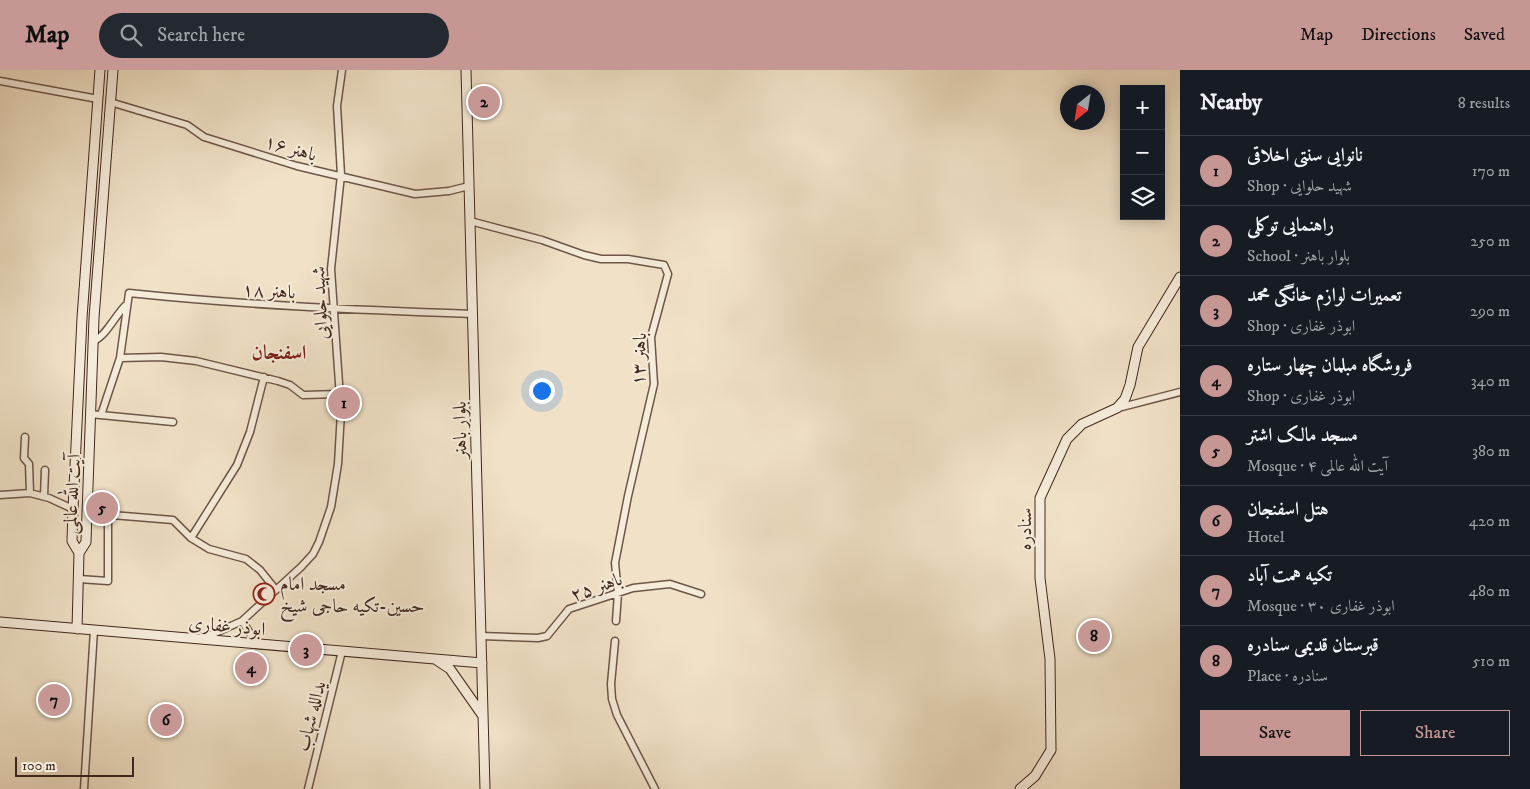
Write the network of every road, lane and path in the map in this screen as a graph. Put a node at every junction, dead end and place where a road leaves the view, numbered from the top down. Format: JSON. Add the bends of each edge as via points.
{"nodes":[{"id":1,"x":100,"y":70,"type":"edge"},
{"id":2,"x":113,"y":70,"type":"edge"},
{"id":3,"x":342,"y":70,"type":"edge"},
{"id":4,"x":466,"y":70,"type":"edge"},
{"id":5,"x":0,"y":81,"type":"edge"},
{"id":6,"x":98,"y":99,"type":"junction"},
{"id":7,"x":110,"y":102,"type":"junction"},
{"id":8,"x":341,"y":175,"type":"junction"},
{"id":9,"x":469,"y":186,"type":"junction"},
{"id":10,"x":470,"y":221,"type":"junction"},
{"id":11,"x":1180,"y":277,"type":"edge"},
{"id":12,"x":127,"y":304,"type":"junction"},
{"id":13,"x":334,"y":309,"type":"junction"},
{"id":14,"x":473,"y":314,"type":"junction"},
{"id":15,"x":82,"y":318,"type":"junction"},
{"id":16,"x":94,"y":318,"type":"junction"},
{"id":17,"x":94,"y":341,"type":"junction"},
{"id":18,"x":120,"y":358,"type":"junction"},
{"id":19,"x":264,"y":377,"type":"junction"},
{"id":20,"x":1180,"y":392,"type":"edge"},
{"id":21,"x":340,"y":394,"type":"junction"},
{"id":22,"x":1117,"y":408,"type":"junction"},
{"id":23,"x":90,"y":414,"type":"junction"},
{"id":24,"x":101,"y":415,"type":"junction"},
{"id":25,"x":173,"y":422,"type":"dead end"},
{"id":26,"x":25,"y":437,"type":"dead end"},
{"id":27,"x":45,"y":470,"type":"dead end"},
{"id":28,"x":30,"y":493,"type":"junction"},
{"id":29,"x":0,"y":495,"type":"edge"},
{"id":30,"x":44,"y":496,"type":"junction"},
{"id":31,"x":73,"y":509,"type":"junction"},
{"id":32,"x":87,"y":513,"type":"junction"},
{"id":33,"x":108,"y":514,"type":"junction"},
{"id":34,"x":191,"y":538,"type":"junction"},
{"id":35,"x":79,"y":553,"type":"junction"},
{"id":36,"x":79,"y":579,"type":"junction"},
{"id":37,"x":276,"y":590,"type":"junction"},
{"id":38,"x":618,"y":593,"type":"junction"},
{"id":39,"x":701,"y":594,"type":"dead end"},
{"id":40,"x":616,"y":621,"type":"dead end"},
{"id":41,"x":0,"y":622,"type":"edge"},
{"id":42,"x":242,"y":622,"type":"junction"},
{"id":43,"x":77,"y":629,"type":"junction"},
{"id":44,"x":94,"y":630,"type":"junction"},
{"id":45,"x":481,"y":636,"type":"junction"},
{"id":46,"x":202,"y":639,"type":"junction"},
{"id":47,"x":614,"y":641,"type":"dead end"},
{"id":48,"x":257,"y":644,"type":"junction"},
{"id":49,"x":342,"y":651,"type":"junction"},
{"id":50,"x":434,"y":659,"type":"junction"},
{"id":51,"x":482,"y":662,"type":"junction"},
{"id":52,"x":483,"y":716,"type":"junction"},
{"id":53,"x":84,"y":789,"type":"edge"},
{"id":54,"x":308,"y":789,"type":"edge"},
{"id":55,"x":485,"y":789,"type":"edge"},
{"id":56,"x":655,"y":789,"type":"edge"},
{"id":57,"x":1020,"y":789,"type":"edge"}],
"edges":[{"from":1,"to":6,"type":"street","name":"آیت الله عالمی"},
{"from":2,"to":7,"type":"street","name":"آیت الله عالمی"},
{"from":3,"to":8,"type":"street","name":"شهید حلوایی","via":[[337,106]]},
{"from":4,"to":9,"type":"street","name":"بلوار باهنر"},
{"from":5,"to":6,"type":"street"},
{"from":6,"to":15,"type":"street","name":"آیت الله عالمی"},
{"from":7,"to":8,"type":"street","name":"باهنر ۱۶","via":[[187,125],[204,137],[297,166]]},
{"from":7,"to":16,"type":"street","name":"آیت الله عالمی"},
{"from":8,"to":9,"type":"street","name":"باهنر ۱۶","via":[[415,194]]},
{"from":8,"to":13,"type":"street","name":"شهید حلوایی","via":[[331,269]]},
{"from":9,"to":10,"type":"street","name":"بلوار باهنر"},
{"from":10,"to":14,"type":"street","name":"بلوار باهنر"},
{"from":10,"to":38,"type":"street","name":"باهنر ۱۳","via":[[601,259],[628,258],[664,266],[668,274],[651,337],[654,384],[615,563]]},
{"from":11,"to":22,"type":"street","via":[[1138,347],[1130,385],[1125,399]]},
{"from":12,"to":13,"type":"street","name":"باهنر ۱۸","via":[[129,293],[207,302]]},
{"from":12,"to":17,"type":"street","via":[[102,337]]},
{"from":12,"to":18,"type":"street"},
{"from":13,"to":14,"type":"street","name":"باهنر ۱۸"},
{"from":13,"to":21,"type":"street","name":"شهید حلوایی"},
{"from":14,"to":45,"type":"street","name":"بلوار باهنر"},
{"from":15,"to":16,"type":"street"},
{"from":15,"to":31,"type":"street","name":"آیت الله عالمی"},
{"from":16,"to":17,"type":"street","name":"آیت الله عالمی"},
{"from":17,"to":23,"type":"street","name":"آیت الله عالمی"},
{"from":18,"to":19,"type":"street","via":[[161,357],[196,361]]},
{"from":18,"to":24,"type":"street"},
{"from":19,"to":21,"type":"street","via":[[290,385],[303,395]]},
{"from":19,"to":34,"type":"street","via":[[250,432],[237,466]]},
{"from":20,"to":22,"type":"street"},
{"from":21,"to":37,"type":"street","name":"شهید حلوایی","via":[[338,464],[331,507],[313,554]]},
{"from":22,"to":57,"type":"street","name":"سنادره","via":[[1082,424],[1067,439],[1040,498],[1040,578],[1050,659],[1051,750],[1035,776]]},
{"from":23,"to":24,"type":"street"},
{"from":23,"to":32,"type":"street","name":"آیت الله عالمی"},
{"from":24,"to":25,"type":"street"},
{"from":26,"to":28,"type":"street","via":[[24,458],[30,464]]},
{"from":27,"to":30,"type":"street"},
{"from":28,"to":29,"type":"street"},
{"from":28,"to":30,"type":"street"},
{"from":30,"to":31,"type":"street"},
{"from":31,"to":35,"type":"street","name":"آیت الله عالمی","via":[[72,541]]},
{"from":32,"to":33,"type":"street"},
{"from":32,"to":35,"type":"street","name":"آیت الله عالمی","via":[[86,542]]},
{"from":33,"to":34,"type":"street","via":[[173,520]]},
{"from":33,"to":36,"type":"street","via":[[108,581]]},
{"from":34,"to":37,"type":"street","via":[[209,549],[246,559]]},
{"from":35,"to":36,"type":"street"},
{"from":36,"to":43,"type":"street"},
{"from":37,"to":42,"type":"street","name":"شهید حلوایی"},
{"from":38,"to":39,"type":"street","name":"باهنر ۲۵","via":[[670,584]]},
{"from":38,"to":40,"type":"street","name":"باهنر ۱۳"},
{"from":38,"to":45,"type":"street","name":"باهنر ۲۵","via":[[569,610],[547,636]]},
{"from":41,"to":43,"type":"street","name":"ابوذر غفاری"},
{"from":42,"to":46,"type":"street"},
{"from":42,"to":48,"type":"street"},
{"from":43,"to":44,"type":"street","name":"ابوذر غفاری"},
{"from":44,"to":46,"type":"street","name":"ابوذر غفاری"},
{"from":44,"to":53,"type":"street"},
{"from":45,"to":51,"type":"street","name":"بلوار باهنر"},
{"from":46,"to":48,"type":"street","name":"ابوذر غفاری"},
{"from":47,"to":56,"type":"street","via":[[612,699]]},
{"from":48,"to":49,"type":"street","name":"ابوذر غفاری"},
{"from":49,"to":50,"type":"street","name":"ابوذر غفاری"},
{"from":49,"to":54,"type":"street","name":"یدالله شهاب"},
{"from":50,"to":51,"type":"street","name":"ابوذر غفاری"},
{"from":50,"to":52,"type":"street","via":[[450,669]]},
{"from":51,"to":52,"type":"street","name":"بلوار باهنر"},
{"from":52,"to":55,"type":"street","name":"بلوار باهنر"}]}
